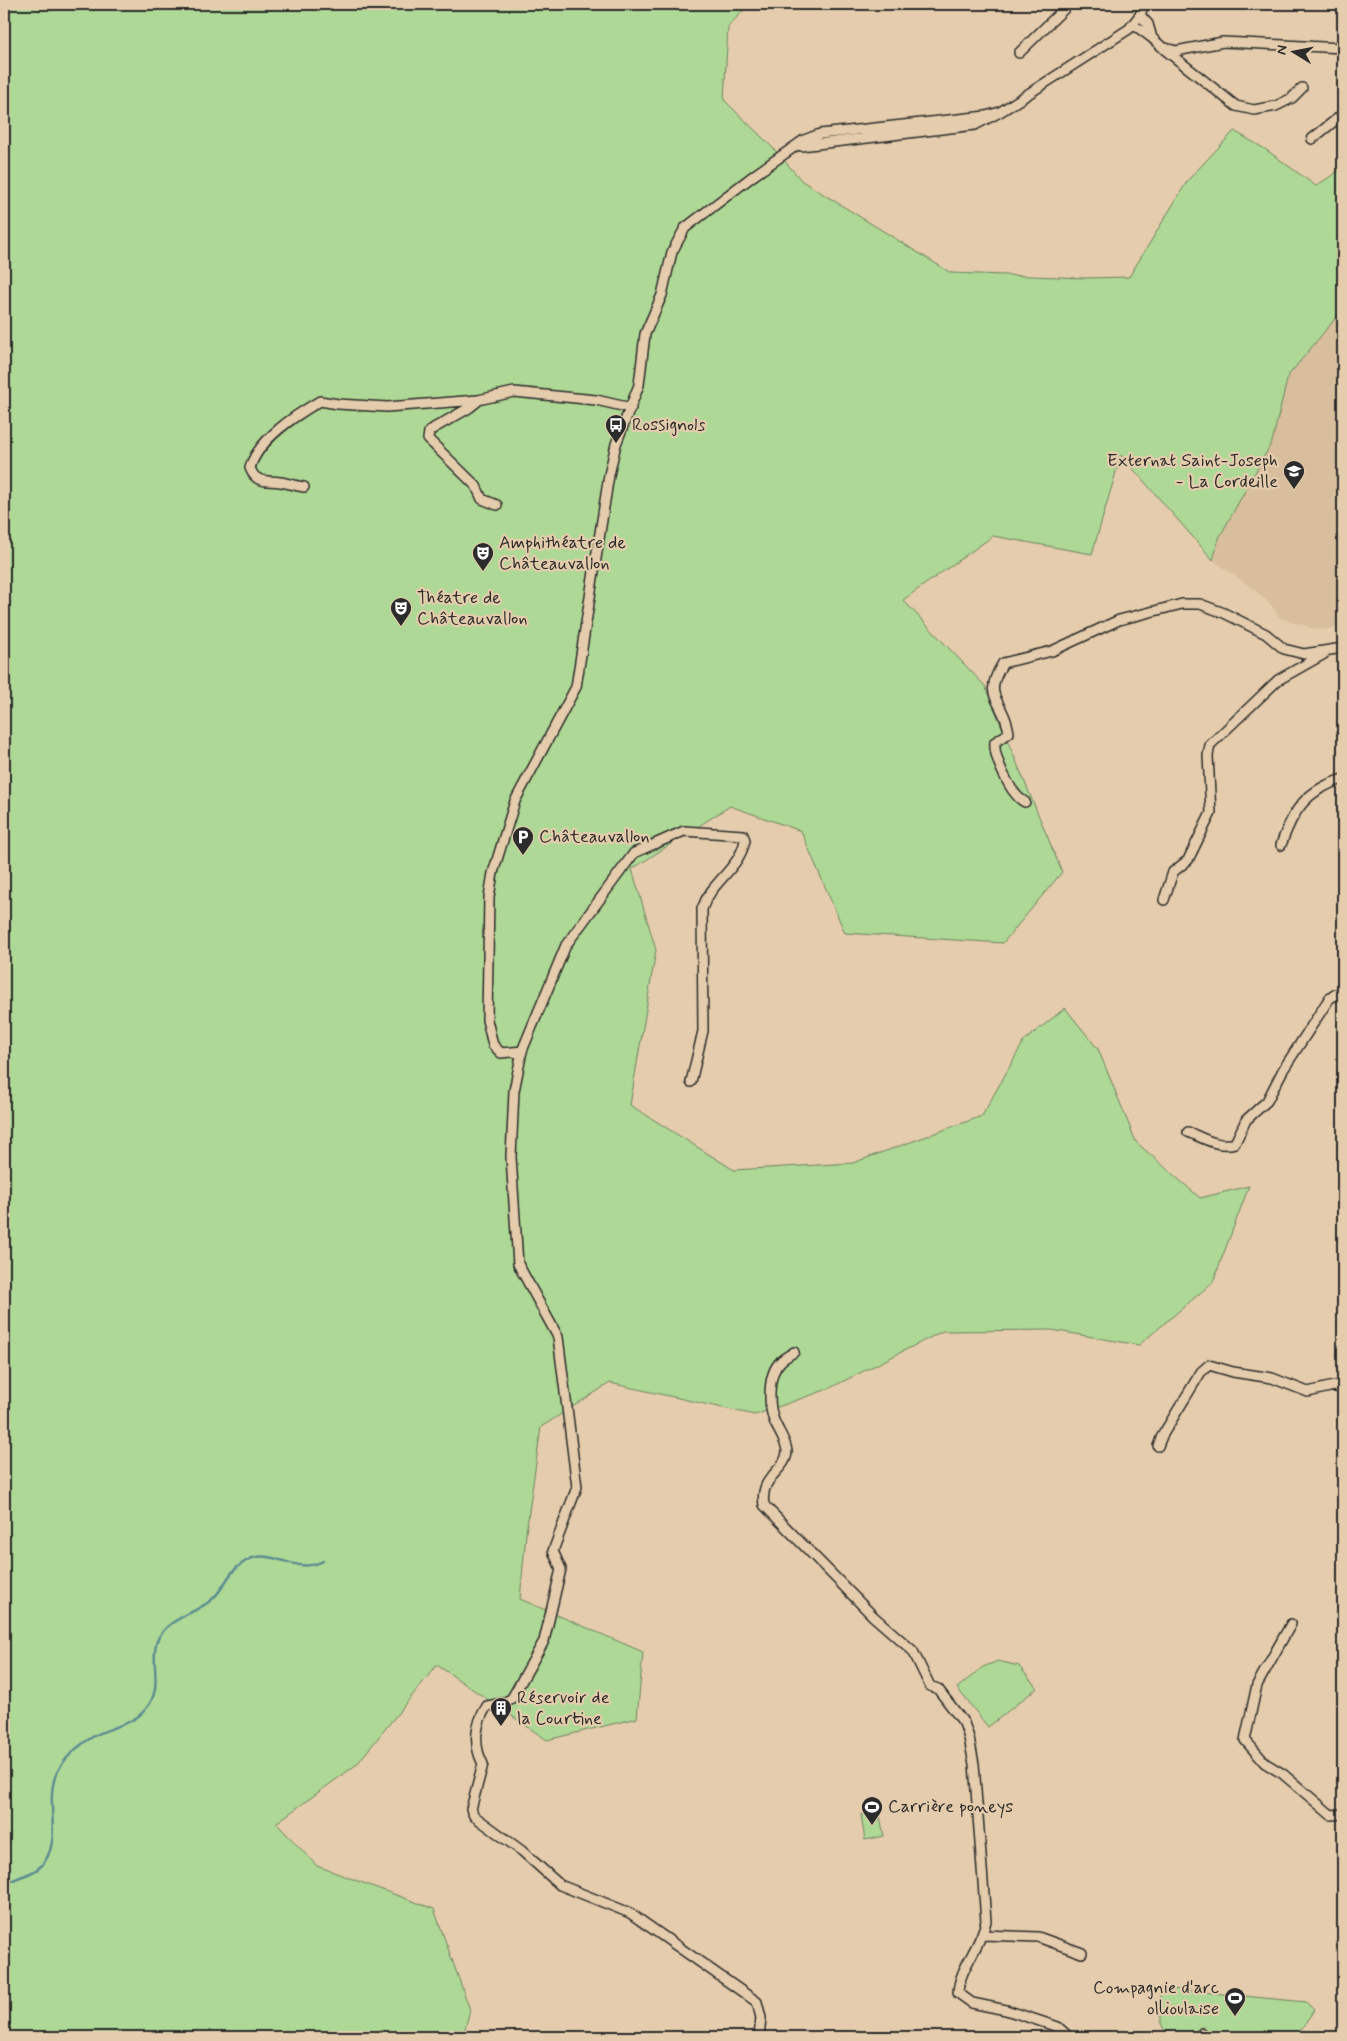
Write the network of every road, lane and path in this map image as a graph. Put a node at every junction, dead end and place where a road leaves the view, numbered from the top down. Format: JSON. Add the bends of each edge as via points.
{"nodes":[{"id":1,"x":1069,"y":4,"type":"edge"},
{"id":2,"x":1144,"y":4,"type":"edge"},
{"id":3,"x":1140,"y":15,"type":"junction"},
{"id":4,"x":1133,"y":24,"type":"junction"},
{"id":5,"x":1152,"y":38,"type":"junction"},
{"id":6,"x":1162,"y":47,"type":"junction"},
{"id":7,"x":1343,"y":48,"type":"edge"},
{"id":8,"x":1019,"y":53,"type":"dead end"},
{"id":9,"x":1302,"y":88,"type":"dead end"},
{"id":10,"x":1343,"y":114,"type":"edge"},
{"id":11,"x":1312,"y":139,"type":"dead end"},
{"id":12,"x":479,"y":400,"type":"junction"},
{"id":13,"x":631,"y":408,"type":"junction"},
{"id":14,"x":304,"y":487,"type":"dead end"},
{"id":15,"x":497,"y":505,"type":"dead end"},
{"id":16,"x":1343,"y":648,"type":"edge"},
{"id":17,"x":1330,"y":650,"type":"junction"},
{"id":18,"x":1343,"y":779,"type":"edge"},
{"id":19,"x":1025,"y":802,"type":"dead end"},
{"id":20,"x":1281,"y":845,"type":"dead end"},
{"id":21,"x":1164,"y":900,"type":"dead end"},
{"id":22,"x":1343,"y":996,"type":"edge"},
{"id":23,"x":522,"y":1051,"type":"junction"},
{"id":24,"x":690,"y":1082,"type":"dead end"},
{"id":25,"x":1188,"y":1132,"type":"dead end"},
{"id":26,"x":794,"y":1352,"type":"dead end"},
{"id":27,"x":1343,"y":1388,"type":"edge"},
{"id":28,"x":1158,"y":1446,"type":"dead end"},
{"id":29,"x":1291,"y":1624,"type":"dead end"},
{"id":30,"x":1343,"y":1814,"type":"edge"},
{"id":31,"x":983,"y":1935,"type":"junction"},
{"id":32,"x":1082,"y":1953,"type":"dead end"},
{"id":33,"x":759,"y":2037,"type":"edge"},
{"id":34,"x":1068,"y":2037,"type":"edge"}],
"edges":[{"from":1,"to":8,"type":"street"},
{"from":2,"to":3,"type":"street"},
{"from":3,"to":4,"type":"street"},
{"from":3,"to":5,"type":"street","via":[[1148,24]]},
{"from":4,"to":5,"type":"street"},
{"from":4,"to":13,"type":"street","via":[[1000,112],[975,125],[794,148],[722,199],[685,228],[676,240],[662,295],[645,334],[639,385]]},
{"from":5,"to":6,"type":"street"},
{"from":6,"to":7,"type":"street","via":[[1176,51],[1223,42]]},
{"from":6,"to":9,"type":"street","via":[[1236,106],[1254,110],[1276,106],[1292,98]]},
{"from":10,"to":11,"type":"street"},
{"from":12,"to":13,"type":"street","via":[[514,392],[596,400]]},
{"from":12,"to":14,"type":"street","via":[[387,407],[320,401],[287,421],[265,444],[250,468],[253,476],[262,482]]},
{"from":12,"to":15,"type":"street","via":[[434,428],[429,432],[428,440],[476,486],[482,499]]},
{"from":13,"to":23,"type":"street","via":[[616,444],[609,475],[576,687],[516,801],[488,897],[487,1020],[493,1046],[501,1053]]},
{"from":16,"to":17,"type":"street"},
{"from":17,"to":19,"type":"street","via":[[1304,654],[1284,649],[1266,634],[1224,613],[1200,604],[1182,604],[1120,620],[1052,651],[1003,663],[994,677],[992,691],[1009,733],[995,742],[994,751],[1016,797]]},
{"from":17,"to":21,"type":"street","via":[[1278,680],[1210,745],[1211,813],[1188,860],[1173,872]]},
{"from":18,"to":20,"type":"street","via":[[1320,787],[1304,801],[1287,827]]},
{"from":22,"to":25,"type":"street","via":[[1336,994],[1329,999],[1267,1101],[1246,1120],[1235,1143],[1212,1142]]},
{"from":23,"to":24,"type":"street","via":[[566,945],[634,853],[684,831],[743,835],[746,840],[739,860],[712,889],[702,909],[702,1031]]},
{"from":23,"to":33,"type":"street","via":[[514,1091],[511,1157],[518,1264],[558,1337],[577,1487],[553,1551],[561,1569],[544,1641],[512,1698],[487,1706],[480,1717],[476,1750],[483,1764],[470,1809],[474,1816],[522,1851],[560,1885],[630,1913],[757,2002],[761,2018]]},
{"from":26,"to":31,"type":"street","via":[[780,1361],[773,1378],[771,1413],[786,1458],[765,1486],[762,1493],[764,1505],[873,1616],[913,1651],[930,1686],[938,1689],[964,1724],[974,1764],[986,1921]]},
{"from":27,"to":28,"type":"street","via":[[1334,1386],[1308,1392],[1272,1378],[1209,1365],[1201,1372]]},
{"from":29,"to":30,"type":"street","via":[[1257,1685],[1245,1740],[1265,1763],[1331,1815]]},
{"from":31,"to":32,"type":"street","via":[[1038,1937]]},
{"from":31,"to":34,"type":"street","via":[[958,1983],[958,1993],[972,2004],[1006,2010],[1058,2027]]}]}
